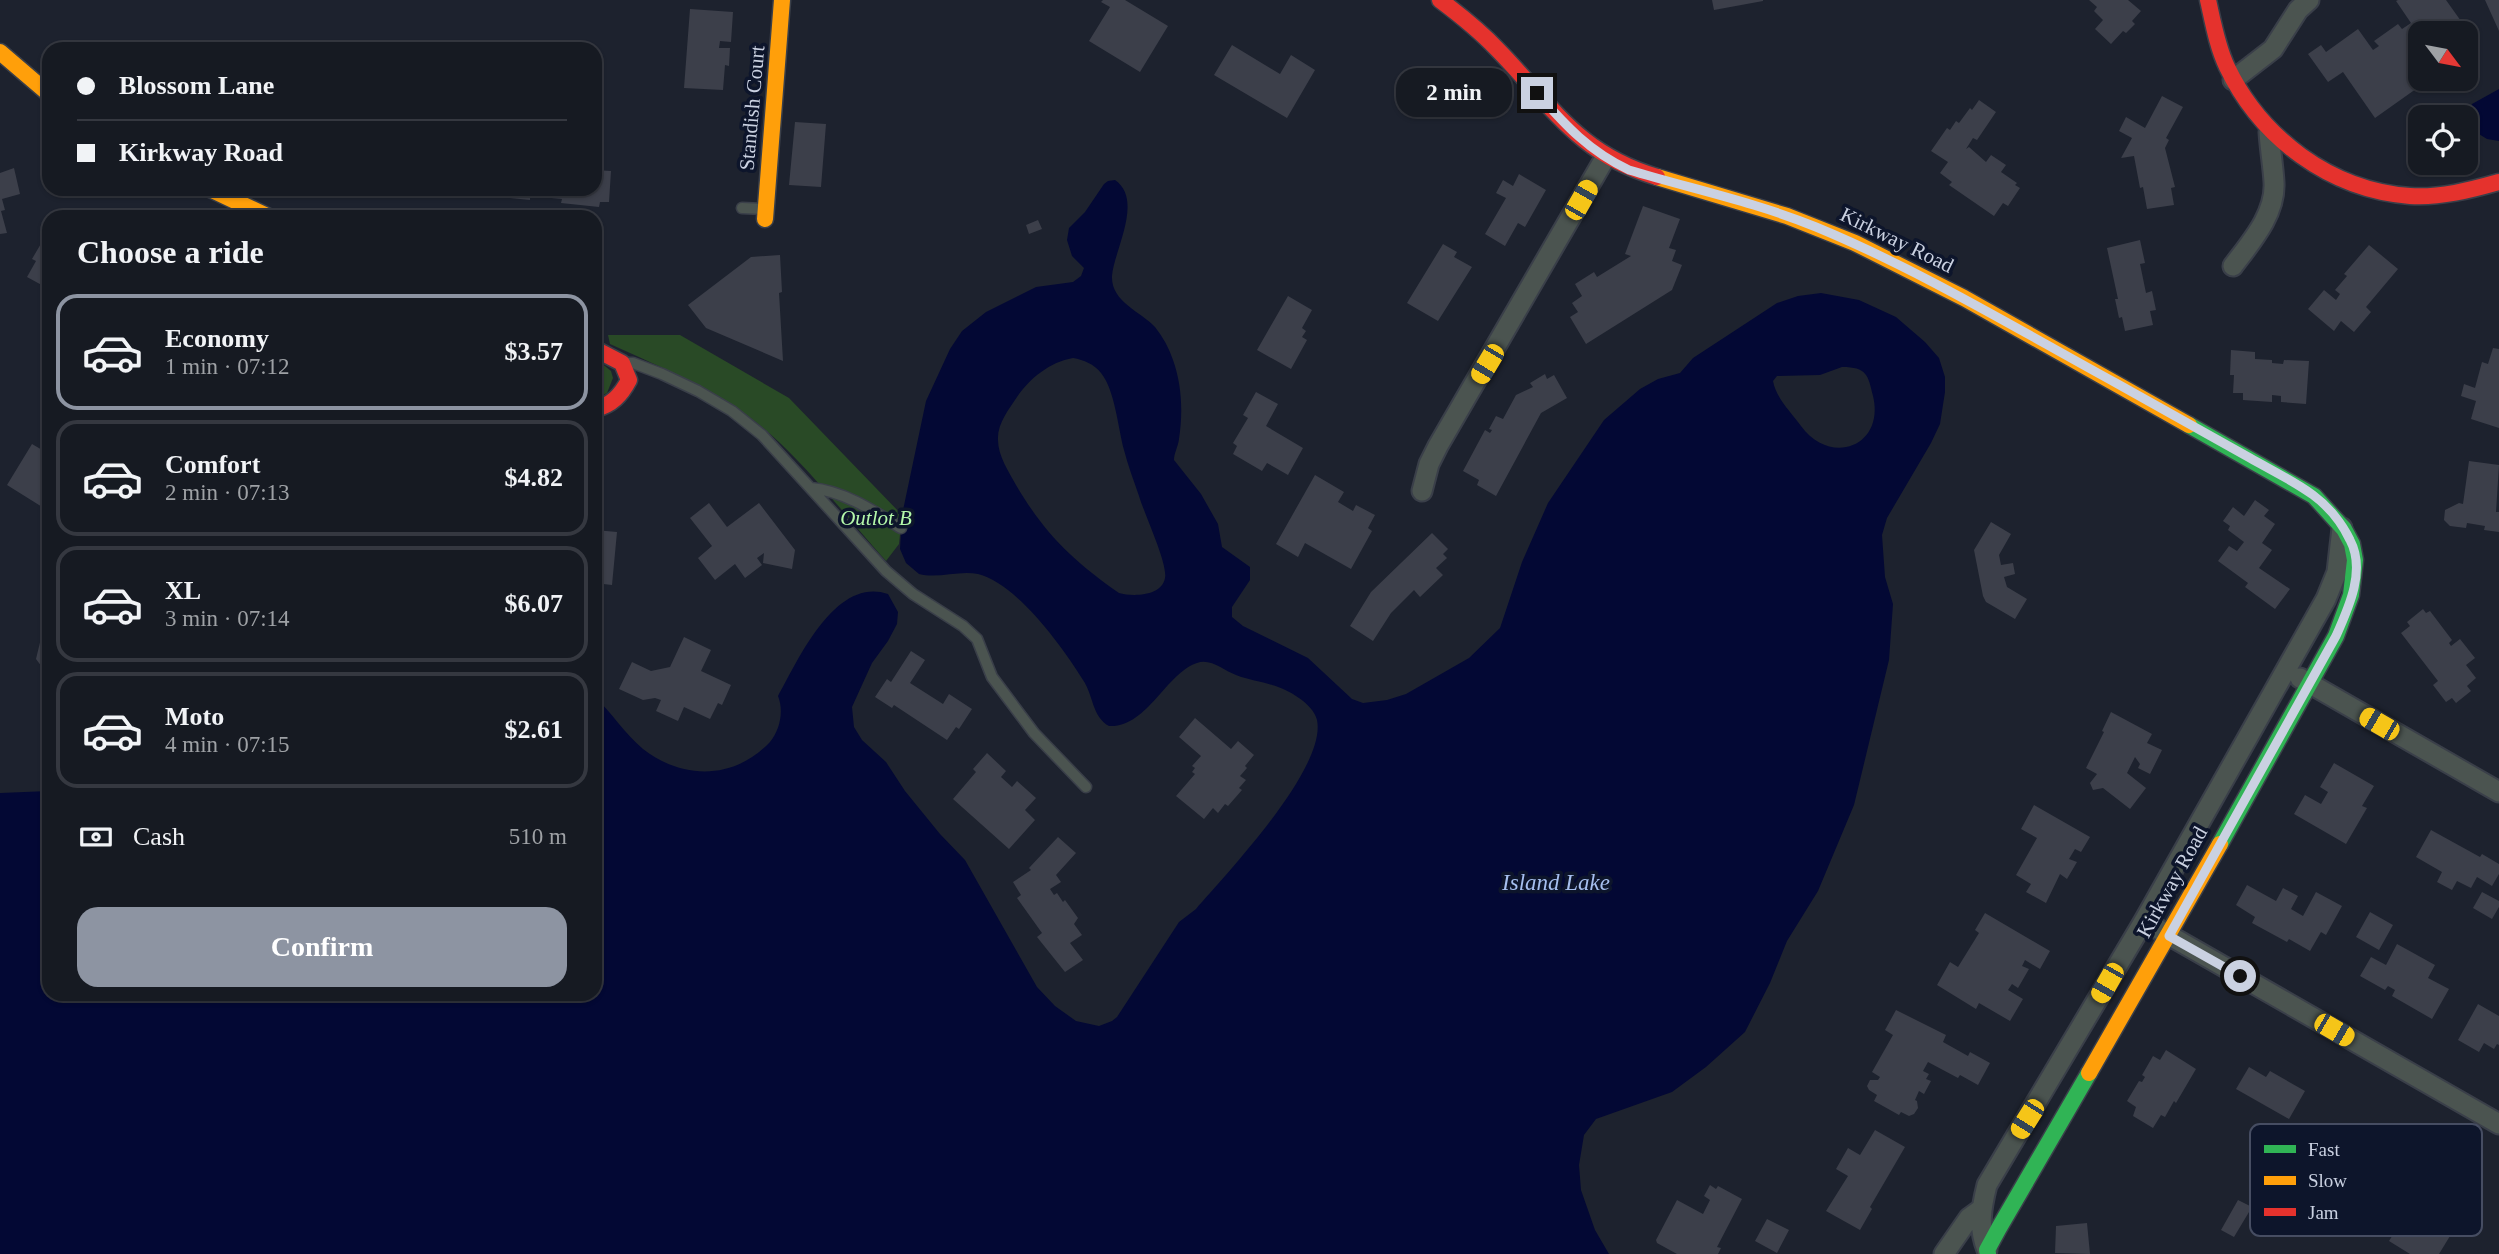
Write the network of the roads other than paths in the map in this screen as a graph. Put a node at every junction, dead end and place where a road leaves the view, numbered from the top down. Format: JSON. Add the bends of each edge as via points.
{"nodes":[{"id":1,"x":782,"y":0,"type":"edge"},
{"id":2,"x":1440,"y":0,"type":"edge"},
{"id":3,"x":2208,"y":0,"type":"edge"},
{"id":4,"x":2309,"y":0,"type":"edge"},
{"id":5,"x":0,"y":52,"type":"edge"},
{"id":6,"x":2233,"y":80,"type":"junction"},
{"id":7,"x":42,"y":88,"type":"edge"},
{"id":8,"x":2269,"y":132,"type":"junction"},
{"id":9,"x":1605,"y":158,"type":"junction"},
{"id":10,"x":2499,"y":182,"type":"edge"},
{"id":11,"x":225,"y":196,"type":"edge"},
{"id":12,"x":742,"y":208,"type":"dead end"},
{"id":13,"x":254,"y":210,"type":"edge"},
{"id":14,"x":765,"y":214,"type":"joint"},
{"id":15,"x":2233,"y":266,"type":"dead end"},
{"id":16,"x":602,"y":353,"type":"edge"},
{"id":17,"x":622,"y":363,"type":"junction"},
{"id":18,"x":602,"y":408,"type":"edge"},
{"id":19,"x":811,"y":488,"type":"junction"},
{"id":20,"x":1422,"y":491,"type":"dead end"},
{"id":21,"x":2342,"y":527,"type":"junction"},
{"id":22,"x":901,"y":528,"type":"dead end"},
{"id":23,"x":2288,"y":670,"type":"junction"},
{"id":24,"x":2309,"y":684,"type":"junction"},
{"id":25,"x":1086,"y":787,"type":"dead end"},
{"id":26,"x":2499,"y":792,"type":"edge"},
{"id":27,"x":2144,"y":921,"type":"junction"},
{"id":28,"x":2169,"y":936,"type":"junction"},
{"id":29,"x":2499,"y":1124,"type":"edge"},
{"id":30,"x":1980,"y":1210,"type":"junction"},
{"id":31,"x":1988,"y":1252,"type":"edge"},
{"id":32,"x":1944,"y":1254,"type":"edge"}],
"edges":[{"from":1,"to":14,"type":"street","name":"Standish Court"},
{"from":2,"to":9,"type":"street","name":"Kirkway Road","via":[[1482,35],[1573,133]]},
{"from":3,"to":6,"type":"street","via":[[2214,32]]},
{"from":4,"to":6,"type":"street","via":[[2273,49]]},
{"from":5,"to":7,"type":"street"},
{"from":6,"to":8,"type":"street"},
{"from":8,"to":10,"type":"street","via":[[2314,165],[2372,190],[2439,195]]},
{"from":8,"to":15,"type":"street","via":[[2273,197],[2257,233]]},
{"from":9,"to":20,"type":"street","via":[[1438,446]]},
{"from":9,"to":21,"type":"street","name":"Kirkway Road","via":[[1629,170],[1787,216],[1901,266],[2291,482],[2330,510]]},
{"from":11,"to":13,"type":"street"},
{"from":12,"to":14,"type":"lane"},
{"from":16,"to":17,"type":"street"},
{"from":17,"to":18,"type":"street","via":[[629,380],[624,393]]},
{"from":17,"to":19,"type":"lane","via":[[662,374],[732,411],[762,435]]},
{"from":19,"to":22,"type":"lane","via":[[856,502]]},
{"from":19,"to":25,"type":"lane","via":[[886,571],[977,639],[992,677],[1034,733]]},
{"from":21,"to":23,"type":"street","name":"Kirkway Road","via":[[2337,572]]},
{"from":21,"to":24,"type":"street","name":"Kirkway Road","via":[[2356,554],[2356,577],[2347,612]]},
{"from":23,"to":24,"type":"street"},
{"from":23,"to":27,"type":"street","name":"Kirkway Road"},
{"from":24,"to":26,"type":"street"},
{"from":24,"to":28,"type":"street","name":"Kirkway Road"},
{"from":27,"to":28,"type":"street"},
{"from":27,"to":30,"type":"street","name":"Kirkway Road","via":[[1987,1185]]},
{"from":28,"to":29,"type":"street"},
{"from":28,"to":31,"type":"street","name":"Kirkway Road"},
{"from":30,"to":31,"type":"street","name":"Kirkway Road"},
{"from":30,"to":32,"type":"street"}]}
